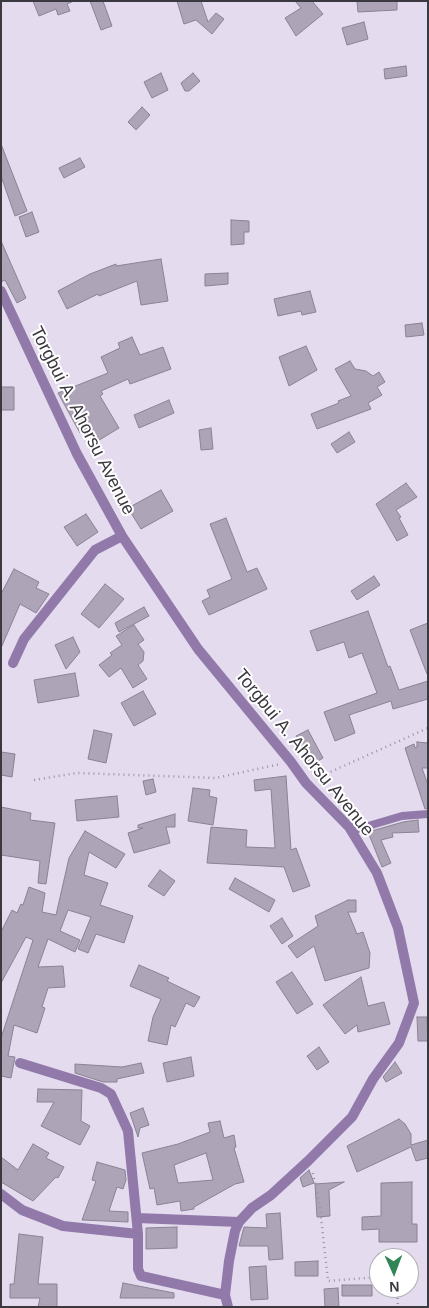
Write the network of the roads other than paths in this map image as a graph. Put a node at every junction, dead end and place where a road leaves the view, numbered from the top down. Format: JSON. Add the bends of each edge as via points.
{"nodes":[{"id":1,"x":1,"y":291,"type":"edge"},
{"id":2,"x":5,"y":313,"type":"edge"},
{"id":3,"x":122,"y":536,"type":"junction"},
{"id":4,"x":12,"y":663,"type":"dead end"},
{"id":5,"x":428,"y":814,"type":"edge"},
{"id":6,"x":351,"y":831,"type":"junction"},
{"id":7,"x":20,"y":1063,"type":"dead end"},
{"id":8,"x":1,"y":1194,"type":"edge"},
{"id":9,"x":137,"y":1218,"type":"junction"},
{"id":10,"x":240,"y":1222,"type":"junction"},
{"id":11,"x":138,"y":1234,"type":"junction"},
{"id":12,"x":225,"y":1295,"type":"junction"},
{"id":13,"x":228,"y":1307,"type":"edge"}],
"edges":[{"from":1,"to":2,"type":"street","name":"Torgbui A. Ahorsu Avenue"},
{"from":2,"to":3,"type":"street","name":"Torgbui A. Ahorsu Avenue"},
{"from":3,"to":4,"type":"street","via":[[95,550],[24,639]]},
{"from":3,"to":6,"type":"street","name":"Torgbui A. Ahorsu Avenue","via":[[198,649],[306,783]]},
{"from":5,"to":6,"type":"lane","via":[[402,816]]},
{"from":6,"to":10,"type":"street","name":"Torgbui A. Ahorsu Avenue","via":[[376,873],[398,928],[414,1003],[399,1043],[373,1079],[352,1117]]},
{"from":7,"to":9,"type":"street","via":[[111,1094],[128,1131]]},
{"from":8,"to":11,"type":"street","via":[[22,1210],[63,1226]]},
{"from":9,"to":10,"type":"street"},
{"from":9,"to":11,"type":"street"},
{"from":10,"to":12,"type":"street","name":"Torgbui A. Ahorsu Avenue","via":[[234,1231]]},
{"from":11,"to":12,"type":"street","via":[[141,1276]]},
{"from":12,"to":13,"type":"street","name":"Torgbui A. Ahorsu Avenue"}]}
